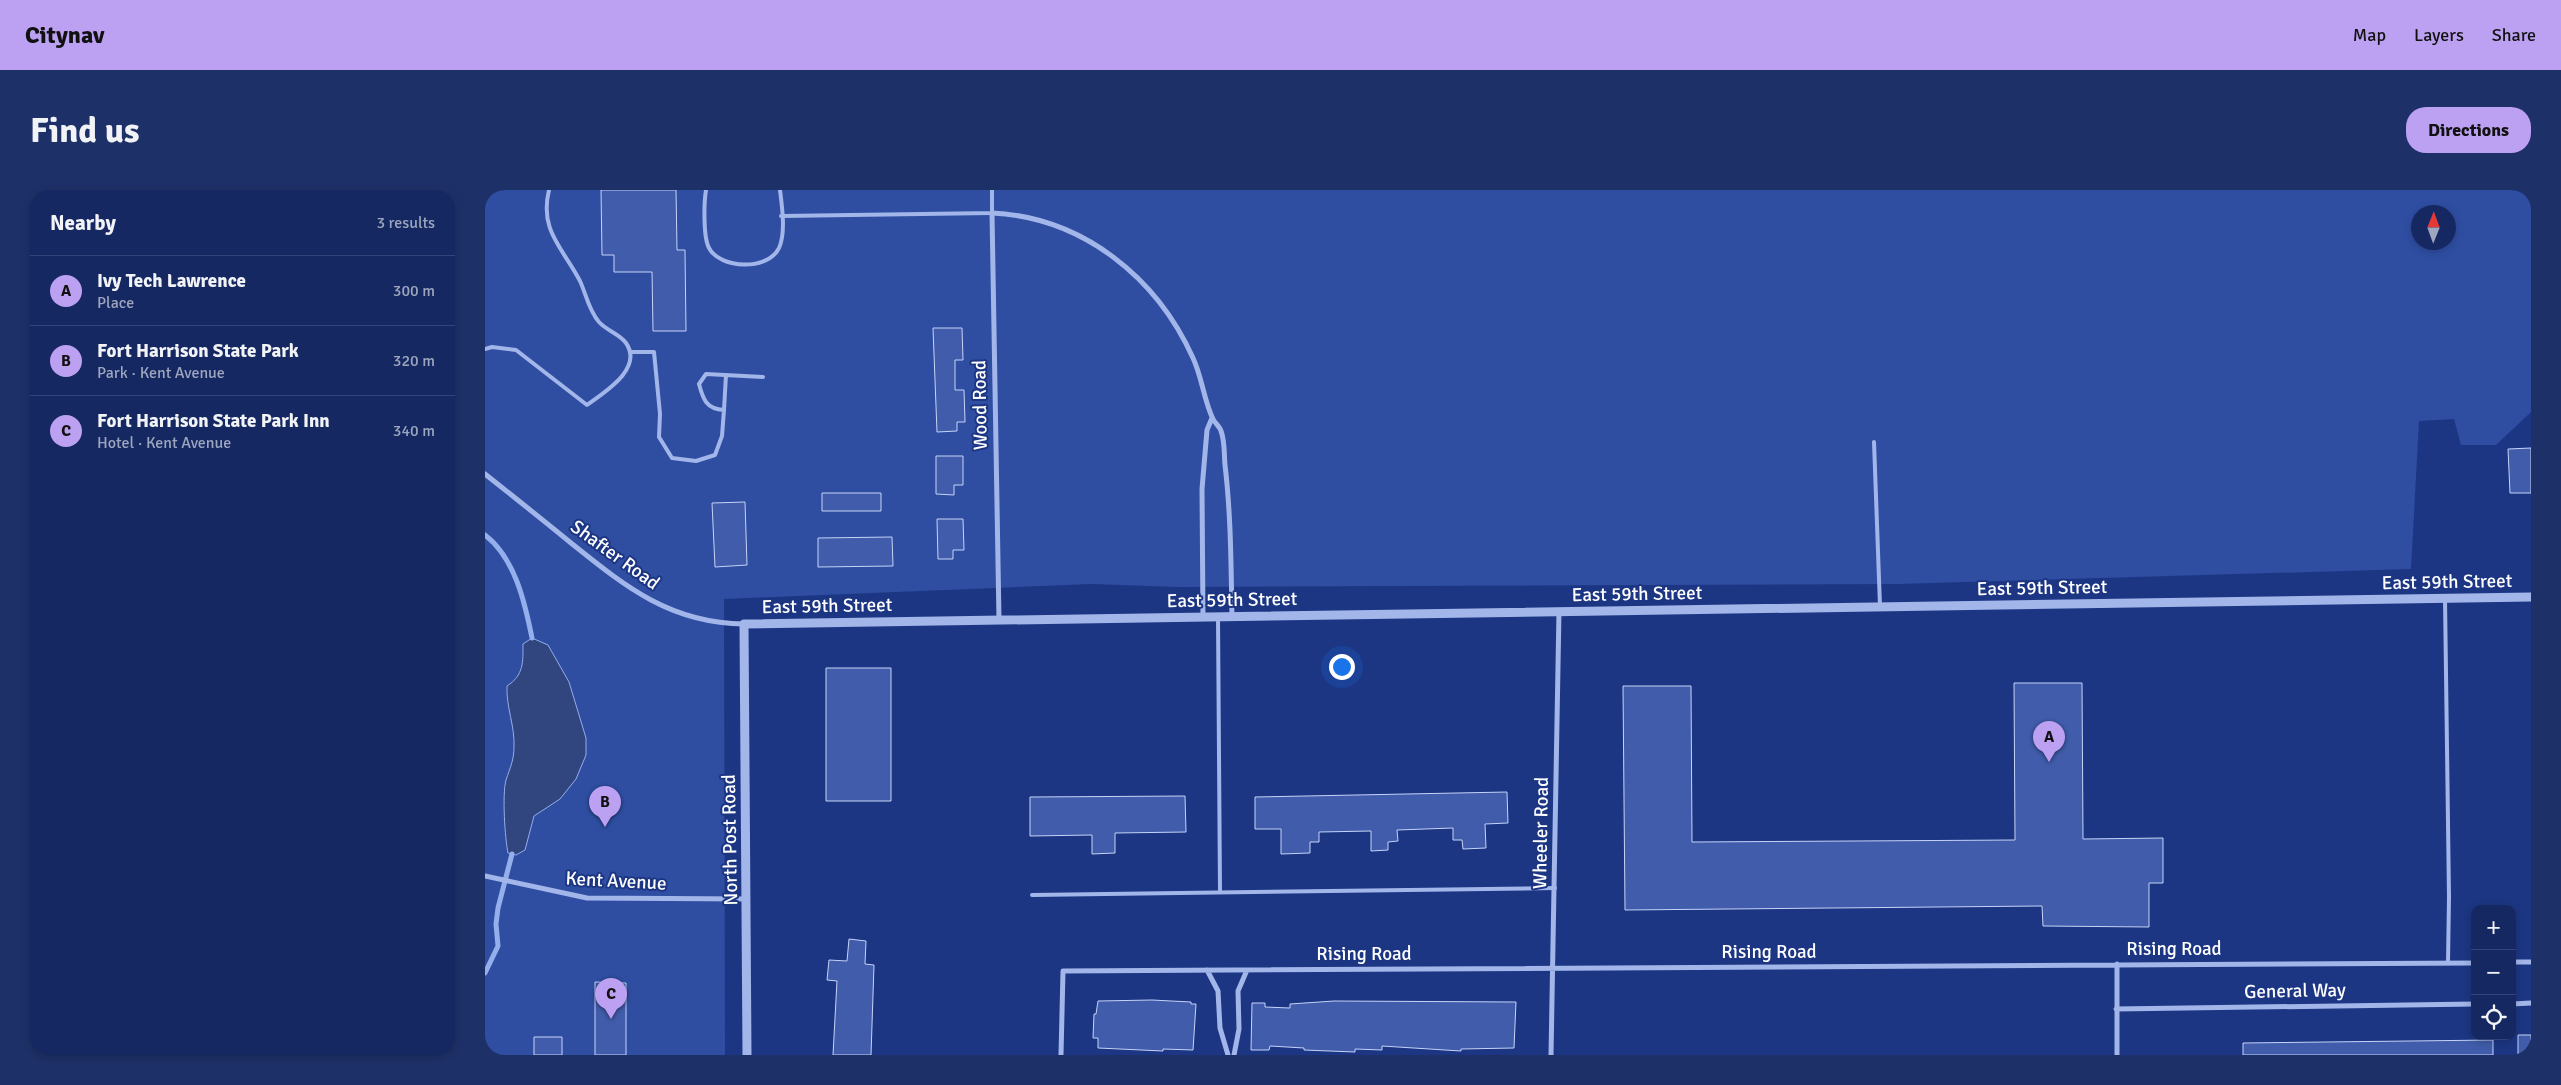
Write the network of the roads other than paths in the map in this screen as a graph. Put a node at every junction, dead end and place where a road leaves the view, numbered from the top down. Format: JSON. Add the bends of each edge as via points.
{"nodes":[{"id":1,"x":549,"y":190,"type":"edge"},
{"id":2,"x":706,"y":190,"type":"edge"},
{"id":3,"x":780,"y":190,"type":"edge"},
{"id":4,"x":992,"y":190,"type":"edge"},
{"id":5,"x":992,"y":213,"type":"junction"},
{"id":6,"x":781,"y":216,"type":"junction"},
{"id":7,"x":485,"y":350,"type":"edge"},
{"id":8,"x":629,"y":352,"type":"junction"},
{"id":9,"x":726,"y":375,"type":"junction"},
{"id":10,"x":763,"y":376,"type":"dead end"},
{"id":11,"x":724,"y":410,"type":"junction"},
{"id":12,"x":1213,"y":418,"type":"junction"},
{"id":13,"x":1874,"y":442,"type":"dead end"},
{"id":14,"x":485,"y":474,"type":"edge"},
{"id":15,"x":2531,"y":597,"type":"edge"},
{"id":16,"x":2445,"y":598,"type":"junction"},
{"id":17,"x":1880,"y":606,"type":"junction"},
{"id":18,"x":1559,"y":612,"type":"junction"},
{"id":19,"x":1232,"y":616,"type":"junction"},
{"id":20,"x":1203,"y":617,"type":"junction"},
{"id":21,"x":1218,"y":617,"type":"junction"},
{"id":22,"x":999,"y":620,"type":"junction"},
{"id":23,"x":744,"y":624,"type":"junction"},
{"id":24,"x":485,"y":876,"type":"edge"},
{"id":25,"x":1555,"y":888,"type":"junction"},
{"id":26,"x":1220,"y":892,"type":"junction"},
{"id":27,"x":1032,"y":895,"type":"dead end"},
{"id":28,"x":747,"y":899,"type":"junction"},
{"id":29,"x":2516,"y":962,"type":"edge"},
{"id":30,"x":2531,"y":962,"type":"edge"},
{"id":31,"x":2447,"y":963,"type":"junction"},
{"id":32,"x":2471,"y":963,"type":"edge"},
{"id":33,"x":2117,"y":964,"type":"junction"},
{"id":34,"x":1553,"y":968,"type":"junction"},
{"id":35,"x":1207,"y":970,"type":"junction"},
{"id":36,"x":1247,"y":970,"type":"junction"},
{"id":37,"x":2471,"y":1004,"type":"edge"},
{"id":38,"x":2516,"y":1004,"type":"edge"},
{"id":39,"x":2531,"y":1004,"type":"edge"},
{"id":40,"x":2116,"y":1009,"type":"junction"},
{"id":41,"x":747,"y":1055,"type":"edge"},
{"id":42,"x":1061,"y":1055,"type":"edge"},
{"id":43,"x":1228,"y":1055,"type":"edge"},
{"id":44,"x":1234,"y":1055,"type":"edge"},
{"id":45,"x":1551,"y":1055,"type":"edge"},
{"id":46,"x":2117,"y":1055,"type":"edge"}],
"edges":[{"from":1,"to":8,"type":"lane","via":[[547,220],[553,240],[579,278],[599,322],[627,343]]},
{"from":2,"to":6,"type":"lane","via":[[706,241],[717,257],[730,263],[756,263],[773,255],[781,240]]},
{"from":3,"to":6,"type":"lane"},
{"from":4,"to":5,"type":"lane","name":"Wood Road"},
{"from":5,"to":6,"type":"lane"},
{"from":5,"to":12,"type":"street","via":[[1031,219],[1078,236],[1102,248],[1136,274],[1159,301],[1187,345]]},
{"from":5,"to":22,"type":"street","name":"Wood Road"},
{"from":7,"to":8,"type":"lane","via":[[492,347],[516,350],[587,405],[615,385],[629,363]]},
{"from":8,"to":11,"type":"lane","via":[[654,352],[659,437],[672,458],[697,461],[715,455],[722,436]]},
{"from":9,"to":10,"type":"lane"},
{"from":9,"to":11,"type":"lane"},
{"from":9,"to":11,"type":"lane","via":[[706,374],[699,384],[704,401],[715,410]]},
{"from":12,"to":19,"type":"street","via":[[1221,431],[1228,492]]},
{"from":12,"to":20,"type":"street","via":[[1207,430],[1203,489]]},
{"from":13,"to":17,"type":"lane"},
{"from":14,"to":23,"type":"street","name":"Shafter Road","via":[[616,580],[641,596],[689,616],[725,624]]},
{"from":15,"to":16,"type":"street","name":"East 59th Street"},
{"from":16,"to":17,"type":"street","name":"East 59th Street"},
{"from":16,"to":31,"type":"lane"},
{"from":17,"to":18,"type":"street","name":"East 59th Street"},
{"from":18,"to":19,"type":"street","name":"East 59th Street"},
{"from":18,"to":25,"type":"street","name":"Wheeler Road"},
{"from":19,"to":21,"type":"street","name":"East 59th Street"},
{"from":20,"to":21,"type":"street","name":"East 59th Street"},
{"from":20,"to":22,"type":"street","name":"East 59th Street"},
{"from":21,"to":26,"type":"lane"},
{"from":22,"to":23,"type":"street","name":"East 59th Street"},
{"from":23,"to":28,"type":"street","name":"North Post Road"},
{"from":24,"to":28,"type":"street","name":"Kent Avenue","via":[[587,898]]},
{"from":25,"to":26,"type":"lane"},
{"from":25,"to":34,"type":"street","name":"Wheeler Road"},
{"from":26,"to":27,"type":"lane"},
{"from":28,"to":41,"type":"street","name":"North Post Road"},
{"from":29,"to":30,"type":"street"},
{"from":31,"to":32,"type":"street","name":"Rising Road"},
{"from":31,"to":33,"type":"street","name":"Rising Road"},
{"from":33,"to":34,"type":"street","name":"Rising Road"},
{"from":33,"to":40,"type":"street"},
{"from":34,"to":36,"type":"street","name":"Rising Road"},
{"from":34,"to":45,"type":"street","name":"Wheeler Road"},
{"from":35,"to":36,"type":"street","name":"Rising Road"},
{"from":35,"to":42,"type":"street","name":"Rising Road","via":[[1063,971]]},
{"from":35,"to":43,"type":"street","via":[[1218,991],[1221,1028]]},
{"from":36,"to":44,"type":"street","via":[[1238,991],[1239,1028]]},
{"from":37,"to":40,"type":"street","name":"General Way"},
{"from":38,"to":39,"type":"street"},
{"from":40,"to":46,"type":"street"}]}
